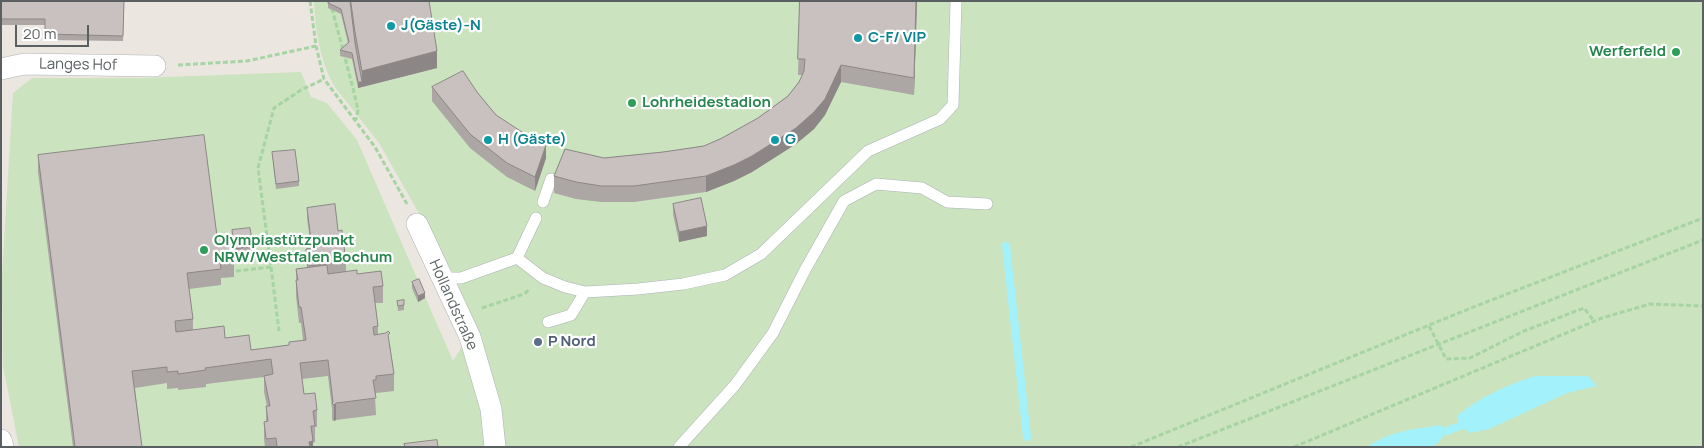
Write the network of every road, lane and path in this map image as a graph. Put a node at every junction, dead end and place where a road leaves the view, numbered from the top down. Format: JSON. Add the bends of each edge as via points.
{"nodes":[{"id":1,"x":310,"y":1,"type":"edge"},
{"id":2,"x":330,"y":1,"type":"edge"},
{"id":3,"x":956,"y":1,"type":"edge"},
{"id":4,"x":343,"y":25,"type":"edge"},
{"id":5,"x":336,"y":26,"type":"junction"},
{"id":6,"x":316,"y":46,"type":"junction"},
{"id":7,"x":155,"y":66,"type":"joint"},
{"id":8,"x":1,"y":69,"type":"edge"},
{"id":9,"x":324,"y":79,"type":"junction"},
{"id":10,"x":356,"y":120,"type":"junction"},
{"id":11,"x":551,"y":179,"type":"dead end"},
{"id":12,"x":543,"y":202,"type":"dead end"},
{"id":13,"x":987,"y":204,"type":"dead end"},
{"id":14,"x":536,"y":218,"type":"dead end"},
{"id":15,"x":1703,"y":218,"type":"edge"},
{"id":16,"x":417,"y":224,"type":"joint"},
{"id":17,"x":1703,"y":240,"type":"edge"},
{"id":18,"x":518,"y":258,"type":"junction"},
{"id":19,"x":271,"y":267,"type":"junction"},
{"id":20,"x":236,"y":271,"type":"edge"},
{"id":21,"x":443,"y":278,"type":"junction"},
{"id":22,"x":543,"y":278,"type":"junction"},
{"id":23,"x":584,"y":292,"type":"junction"},
{"id":24,"x":1703,"y":306,"type":"edge"},
{"id":25,"x":461,"y":317,"type":"junction"},
{"id":26,"x":1594,"y":321,"type":"junction"},
{"id":27,"x":548,"y":322,"type":"dead end"},
{"id":28,"x":1429,"y":326,"type":"junction"},
{"id":29,"x":279,"y":331,"type":"dead end"},
{"id":30,"x":1438,"y":344,"type":"junction"},
{"id":31,"x":1,"y":440,"type":"edge"},
{"id":32,"x":3,"y":447,"type":"edge"},
{"id":33,"x":495,"y":447,"type":"edge"},
{"id":34,"x":679,"y":447,"type":"edge"},
{"id":35,"x":1131,"y":447,"type":"edge"},
{"id":36,"x":1178,"y":447,"type":"edge"},
{"id":37,"x":1294,"y":447,"type":"edge"}],
"edges":[{"from":1,"to":6,"type":"path"},
{"from":2,"to":5,"type":"path"},
{"from":3,"to":23,"type":"lane","via":[[953,105],[940,119],[868,152],[761,254],[726,275],[683,284]]},
{"from":4,"to":5,"type":"path"},
{"from":5,"to":10,"type":"path","via":[[358,110]]},
{"from":6,"to":7,"type":"path","via":[[247,61]]},
{"from":6,"to":9,"type":"path"},
{"from":7,"to":8,"type":"street","name":"Langes Hof","via":[[24,64]]},
{"from":9,"to":10,"type":"path"},
{"from":9,"to":19,"type":"path","via":[[274,108],[264,143],[258,168]]},
{"from":10,"to":16,"type":"path","via":[[398,185]]},
{"from":11,"to":12,"type":"lane"},
{"from":13,"to":34,"type":"lane","via":[[947,202],[922,188],[876,184],[844,201],[773,333],[735,384]]},
{"from":14,"to":18,"type":"lane"},
{"from":15,"to":28,"type":"path"},
{"from":16,"to":21,"type":"street","name":"Hollandstraße"},
{"from":17,"to":30,"type":"path"},
{"from":18,"to":21,"type":"lane","via":[[461,278]]},
{"from":18,"to":22,"type":"lane"},
{"from":19,"to":20,"type":"path"},
{"from":19,"to":29,"type":"path"},
{"from":21,"to":25,"type":"street","name":"Hollandstraße"},
{"from":22,"to":23,"type":"lane"},
{"from":22,"to":25,"type":"path","via":[[524,294]]},
{"from":23,"to":27,"type":"lane","via":[[571,315]]},
{"from":24,"to":26,"type":"path","via":[[1650,304]]},
{"from":25,"to":33,"type":"street","name":"Hollandstraße","via":[[491,409]]},
{"from":26,"to":30,"type":"path","via":[[1584,308],[1524,331],[1470,358],[1446,359]]},
{"from":26,"to":37,"type":"path"},
{"from":28,"to":30,"type":"path"},
{"from":28,"to":35,"type":"path"},
{"from":30,"to":36,"type":"path"},
{"from":31,"to":32,"type":"street"}]}
